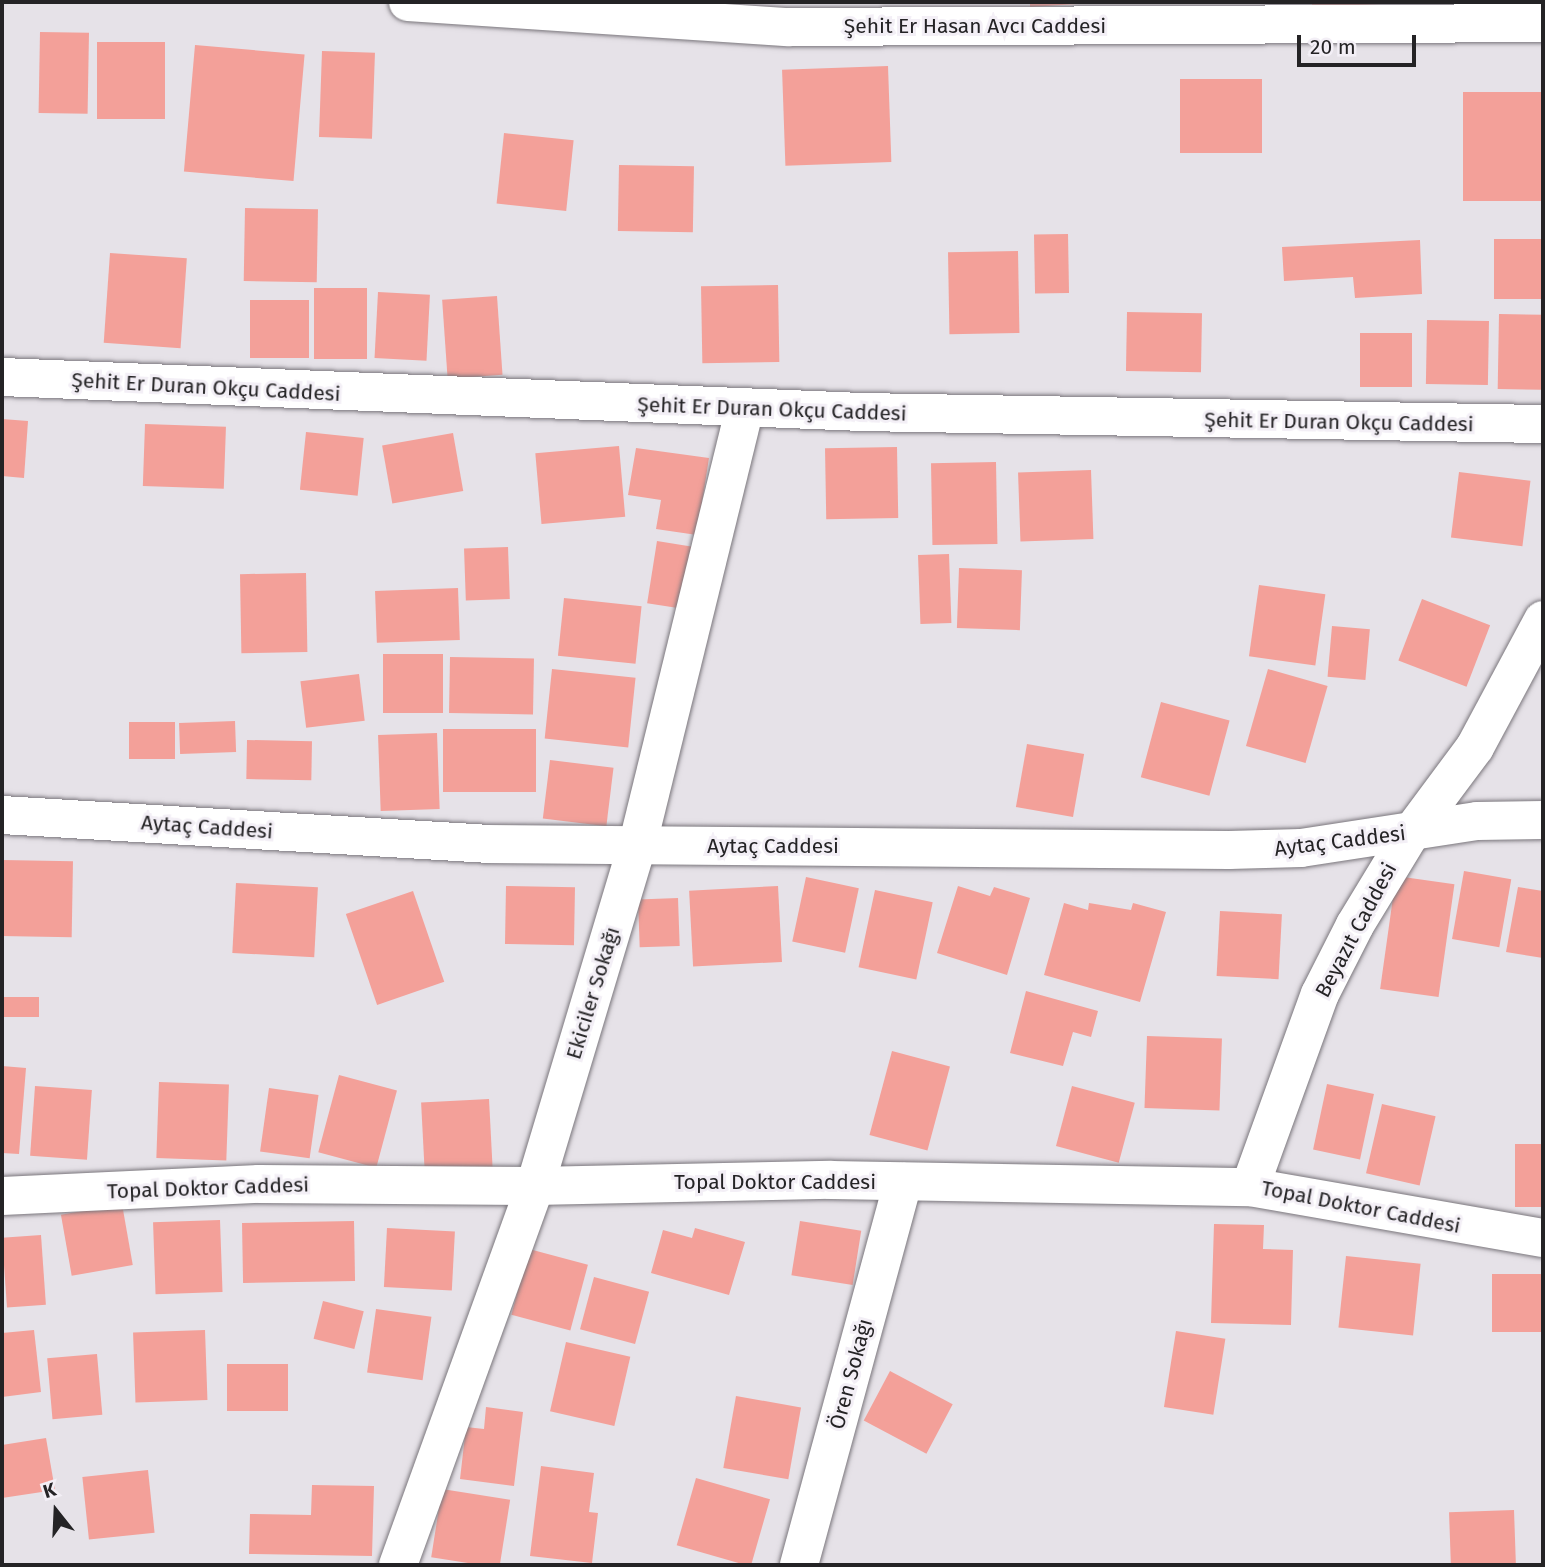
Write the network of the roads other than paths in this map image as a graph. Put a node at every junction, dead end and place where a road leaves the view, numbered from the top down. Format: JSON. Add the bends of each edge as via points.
{"nodes":[{"id":1,"x":408,"y":2,"type":"edge"},
{"id":2,"x":1543,"y":23,"type":"edge"},
{"id":3,"x":2,"y":377,"type":"edge"},
{"id":4,"x":745,"y":408,"type":"junction"},
{"id":5,"x":1543,"y":424,"type":"edge"},
{"id":6,"x":1543,"y":620,"type":"edge"},
{"id":7,"x":2,"y":815,"type":"edge"},
{"id":8,"x":1543,"y":820,"type":"edge"},
{"id":9,"x":1411,"y":833,"type":"junction"},
{"id":10,"x":637,"y":847,"type":"junction"},
{"id":11,"x":904,"y":1182,"type":"junction"},
{"id":12,"x":535,"y":1186,"type":"junction"},
{"id":13,"x":1250,"y":1187,"type":"junction"},
{"id":14,"x":2,"y":1196,"type":"edge"},
{"id":15,"x":1543,"y":1238,"type":"edge"},
{"id":16,"x":398,"y":1565,"type":"edge"},
{"id":17,"x":799,"y":1565,"type":"edge"}],
"edges":[{"from":1,"to":2,"type":"street","name":"Şehit Er Hasan Avcı Caddesi","via":[[788,27]]},
{"from":3,"to":4,"type":"street","name":"Şehit Er Duran Okçu Caddesi"},
{"from":4,"to":5,"type":"street","name":"Şehit Er Duran Okçu Caddesi"},
{"from":4,"to":10,"type":"street","name":"Ekiciler Sokağı"},
{"from":6,"to":9,"type":"street","name":"Beyazıt Caddesi","via":[[1475,747]]},
{"from":7,"to":10,"type":"street","name":"Aytaç Caddesi","via":[[485,844]]},
{"from":8,"to":9,"type":"street","name":"Aytaç Caddesi","via":[[1477,821]]},
{"from":9,"to":10,"type":"street","name":"Aytaç Caddesi","via":[[1301,848],[1229,850]]},
{"from":9,"to":13,"type":"street","name":"Beyazıt Caddesi","via":[[1367,902],[1320,994]]},
{"from":10,"to":12,"type":"street","name":"Ekiciler Sokağı"},
{"from":11,"to":12,"type":"street","name":"Topal Doktor Caddesi"},
{"from":11,"to":13,"type":"street","name":"Topal Doktor Caddesi"},
{"from":11,"to":17,"type":"street","name":"Ören Sokağı"},
{"from":12,"to":14,"type":"street","name":"Topal Doktor Caddesi","via":[[259,1184]]},
{"from":12,"to":16,"type":"street","name":"Ekiciler Sokağı"},
{"from":13,"to":15,"type":"street","name":"Topal Doktor Caddesi"}]}
